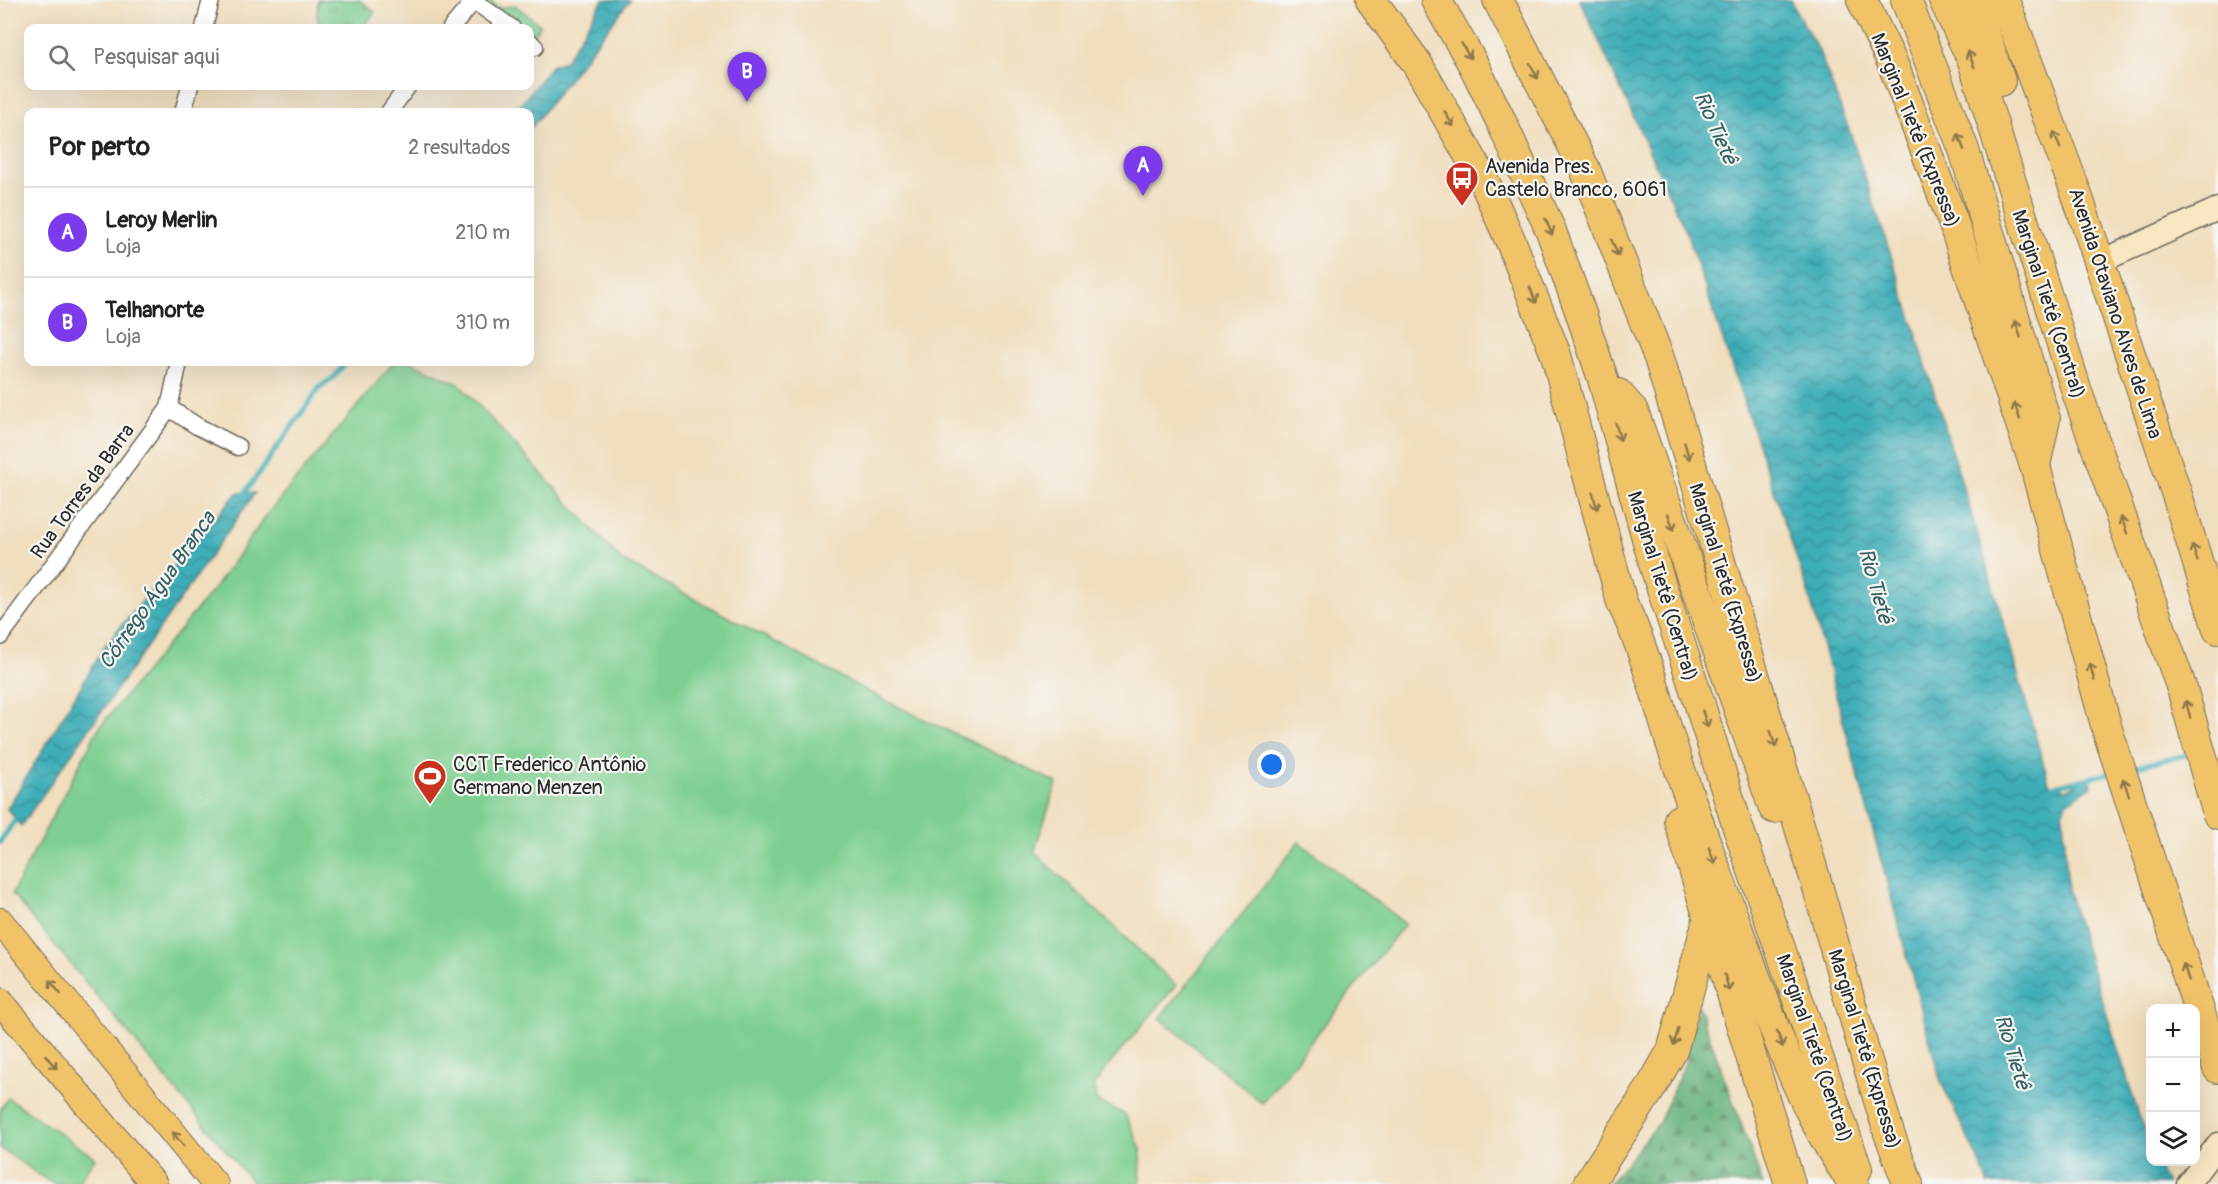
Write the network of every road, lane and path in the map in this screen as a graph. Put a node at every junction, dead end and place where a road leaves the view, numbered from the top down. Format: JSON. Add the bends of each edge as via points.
{"nodes":[{"id":1,"x":211,"y":0,"type":"edge"},
{"id":2,"x":1371,"y":0,"type":"edge"},
{"id":3,"x":1436,"y":0,"type":"edge"},
{"id":4,"x":1498,"y":0,"type":"edge"},
{"id":5,"x":1862,"y":0,"type":"edge"},
{"id":6,"x":1906,"y":0,"type":"edge"},
{"id":7,"x":1944,"y":0,"type":"edge"},
{"id":8,"x":1974,"y":0,"type":"edge"},
{"id":9,"x":2004,"y":0,"type":"edge"},
{"id":10,"x":205,"y":24,"type":"edge"},
{"id":11,"x":454,"y":24,"type":"edge"},
{"id":12,"x":506,"y":24,"type":"edge"},
{"id":13,"x":189,"y":90,"type":"edge"},
{"id":14,"x":405,"y":90,"type":"edge"},
{"id":15,"x":184,"y":108,"type":"edge"},
{"id":16,"x":391,"y":108,"type":"edge"},
{"id":17,"x":2218,"y":209,"type":"edge"},
{"id":18,"x":2099,"y":262,"type":"junction"},
{"id":19,"x":178,"y":366,"type":"edge"},
{"id":20,"x":1602,"y":376,"type":"junction"},
{"id":21,"x":2078,"y":395,"type":"junction"},
{"id":22,"x":169,"y":408,"type":"junction"},
{"id":23,"x":238,"y":447,"type":"dead end"},
{"id":24,"x":2035,"y":466,"type":"junction"},
{"id":25,"x":1622,"y":603,"type":"junction"},
{"id":26,"x":2218,"y":629,"type":"edge"},
{"id":27,"x":0,"y":637,"type":"edge"},
{"id":28,"x":2218,"y":814,"type":"edge"},
{"id":29,"x":1818,"y":888,"type":"junction"},
{"id":30,"x":1708,"y":920,"type":"junction"},
{"id":31,"x":0,"y":921,"type":"edge"},
{"id":32,"x":0,"y":1001,"type":"edge"},
{"id":33,"x":2218,"y":1068,"type":"edge"},
{"id":34,"x":2218,"y":1144,"type":"edge"},
{"id":35,"x":154,"y":1184,"type":"edge"},
{"id":36,"x":215,"y":1184,"type":"edge"},
{"id":37,"x":1588,"y":1184,"type":"edge"},
{"id":38,"x":1790,"y":1184,"type":"edge"},
{"id":39,"x":1854,"y":1184,"type":"edge"},
{"id":40,"x":1862,"y":1184,"type":"edge"},
{"id":41,"x":1908,"y":1184,"type":"edge"},
{"id":42,"x":2188,"y":1184,"type":"edge"}],
"edges":[{"from":1,"to":10,"type":"street"},
{"from":2,"to":25,"type":"highway","one_way":true,"via":[[1416,62],[1484,181],[1511,242],[1556,355]]},
{"from":3,"to":20,"type":"highway","name":"Marginal Tietê (Central)","one_way":true,"via":[[1473,64],[1551,231]]},
{"from":4,"to":29,"type":"highway","name":"Marginal Tietê (Expressa)","one_way":true,"via":[[1584,169],[1659,358]]},
{"from":24,"to":5,"type":"highway","name":"Marginal Tietê (Expressa)","one_way":true,"via":[[1952,219],[1892,62]]},
{"from":24,"to":6,"type":"highway","one_way":true,"via":[[2045,420],[1964,150]]},
{"from":21,"to":7,"type":"highway","name":"Marginal Tietê (Central)","one_way":true,"via":[[1973,61]]},
{"from":8,"to":21,"type":"highway","via":[[2054,253],[2083,376]]},
{"from":18,"to":9,"type":"highway","name":"Avenida Otaviano Alves de Lima","one_way":true},
{"from":11,"to":12,"type":"street","via":[[474,1]]},
{"from":13,"to":15,"type":"street"},
{"from":14,"to":16,"type":"street"},
{"from":17,"to":18,"type":"main road"},
{"from":26,"to":18,"type":"highway","name":"Avenida Otaviano Alves de Lima","one_way":true},
{"from":19,"to":22,"type":"street","name":"Rua Torres da Barra"},
{"from":20,"to":29,"type":"highway","one_way":true,"via":[[1633,411],[1784,839]]},
{"from":20,"to":40,"type":"highway","name":"Marginal Tietê (Central)","one_way":true,"via":[[1654,567],[1738,828]]},
{"from":28,"to":21,"type":"highway","name":"Marginal Tietê (Central)","one_way":true,"via":[[2183,692]]},
{"from":22,"to":23,"type":"street"},
{"from":22,"to":27,"type":"street","name":"Rua Torres da Barra"},
{"from":33,"to":24,"type":"highway","one_way":true,"via":[[2107,729]]},
{"from":25,"to":30,"type":"highway","via":[[1629,649]]},
{"from":25,"to":39,"type":"highway","one_way":true,"via":[[1634,627],[1673,750],[1791,1068],[1818,1129]]},
{"from":29,"to":41,"type":"highway","name":"Marginal Tietê (Expressa)","via":[[1866,1058]]},
{"from":30,"to":37,"type":"highway","one_way":true,"via":[[1672,1051]]},
{"from":30,"to":38,"type":"highway","one_way":true},
{"from":36,"to":31,"type":"main road","one_way":true},
{"from":32,"to":35,"type":"main road","one_way":true},
{"from":34,"to":42,"type":"main road"}]}
